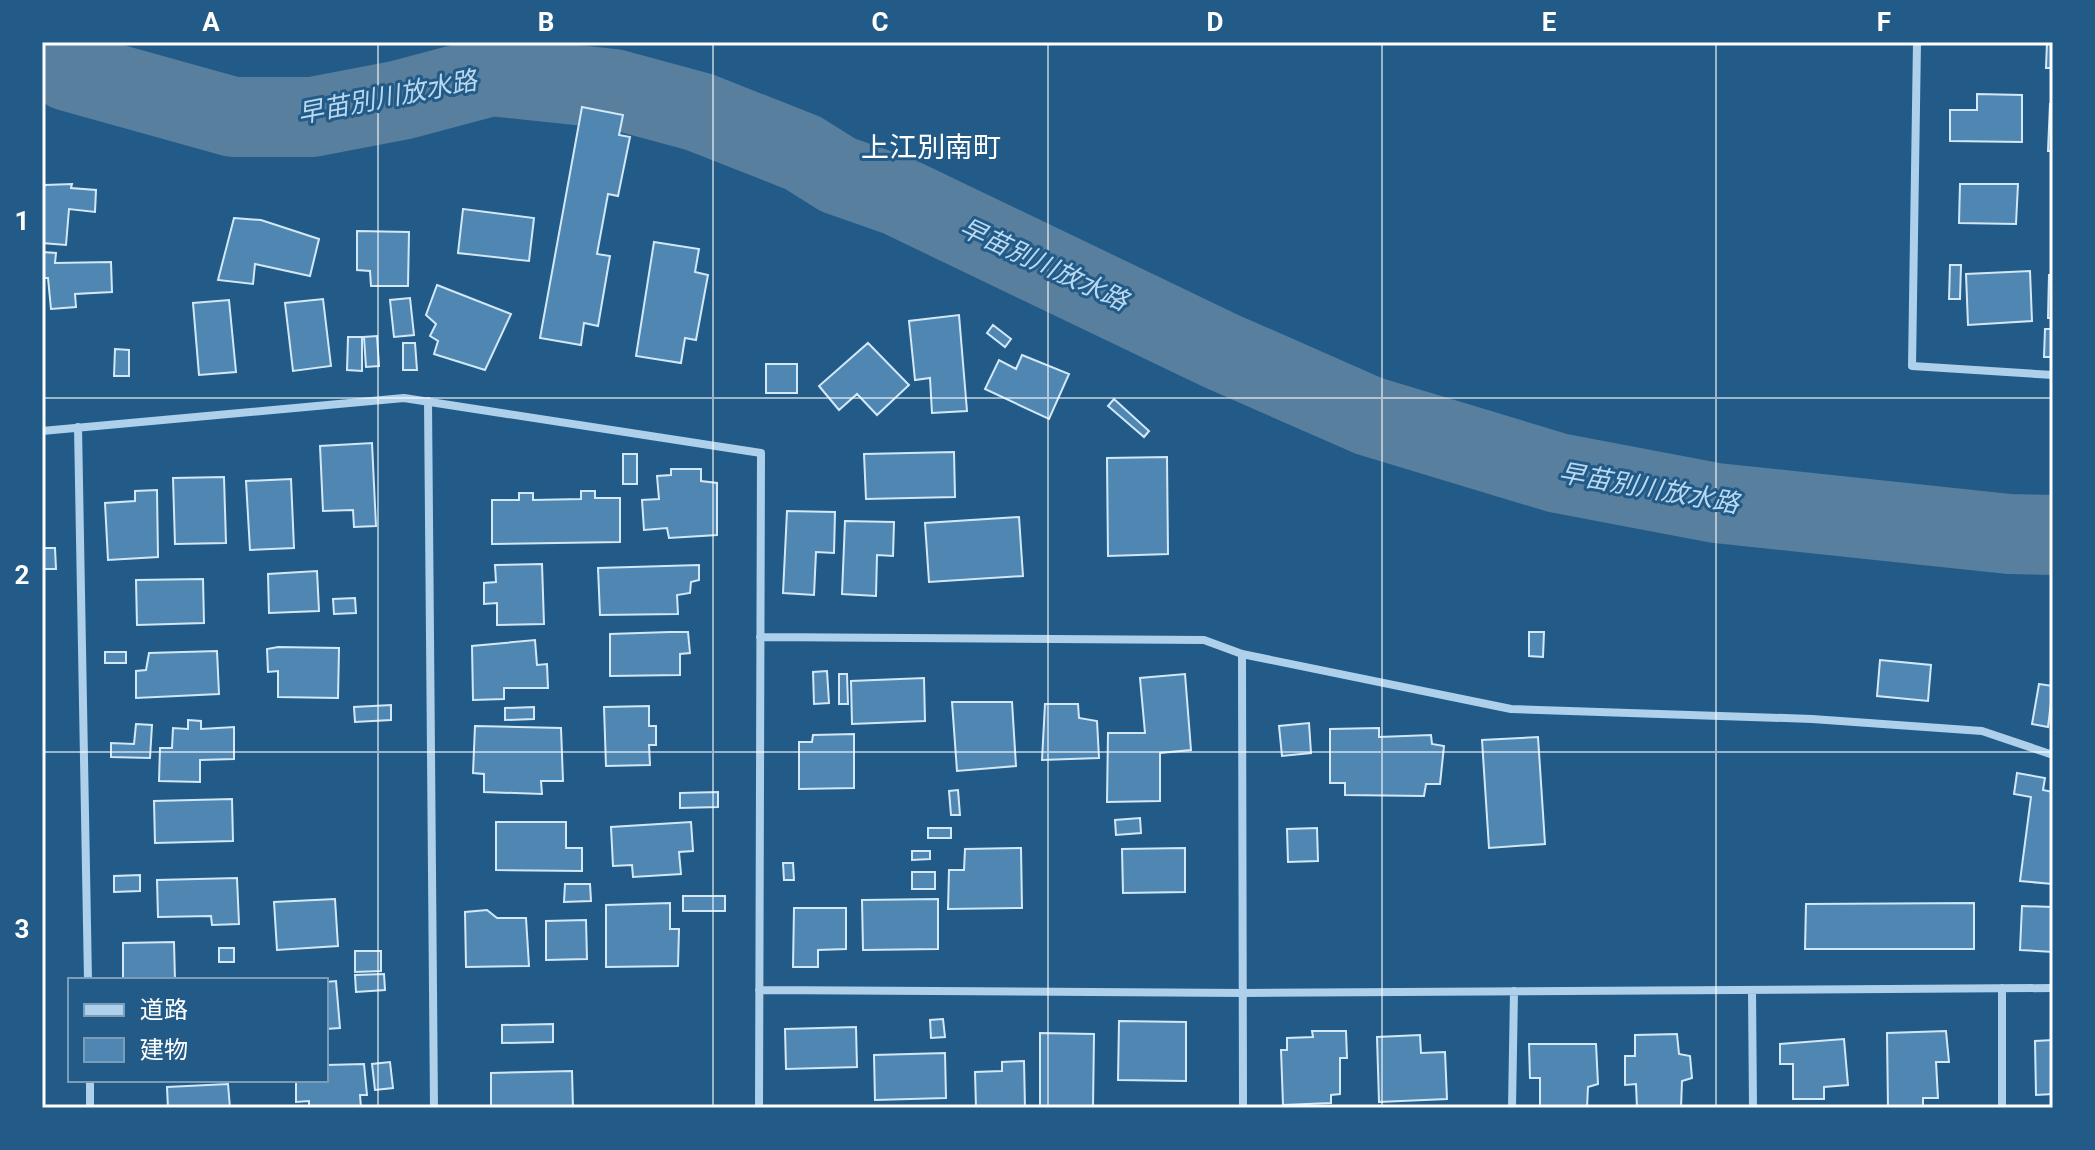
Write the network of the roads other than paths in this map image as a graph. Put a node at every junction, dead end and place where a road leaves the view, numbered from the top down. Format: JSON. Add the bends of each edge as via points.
{"nodes":[{"id":1,"x":1917,"y":42,"type":"edge"},
{"id":2,"x":2053,"y":375,"type":"edge"},
{"id":3,"x":428,"y":401,"type":"junction"},
{"id":4,"x":78,"y":427,"type":"junction"},
{"id":5,"x":42,"y":431,"type":"edge"},
{"id":6,"x":760,"y":637,"type":"junction"},
{"id":7,"x":1242,"y":654,"type":"junction"},
{"id":8,"x":2053,"y":755,"type":"edge"},
{"id":9,"x":88,"y":978,"type":"edge"},
{"id":10,"x":2002,"y":988,"type":"junction"},
{"id":11,"x":2053,"y":988,"type":"edge"},
{"id":12,"x":759,"y":990,"type":"junction"},
{"id":13,"x":1752,"y":990,"type":"junction"},
{"id":14,"x":1514,"y":991,"type":"junction"},
{"id":15,"x":1243,"y":993,"type":"junction"},
{"id":16,"x":90,"y":1082,"type":"edge"},
{"id":17,"x":90,"y":1108,"type":"edge"},
{"id":18,"x":434,"y":1108,"type":"edge"},
{"id":19,"x":759,"y":1108,"type":"edge"},
{"id":20,"x":1243,"y":1108,"type":"edge"},
{"id":21,"x":1512,"y":1108,"type":"edge"},
{"id":22,"x":1753,"y":1108,"type":"edge"},
{"id":23,"x":2002,"y":1108,"type":"edge"}],
"edges":[{"from":1,"to":2,"type":"street","via":[[1912,366]]},
{"from":3,"to":4,"type":"street","via":[[404,398]]},
{"from":3,"to":6,"type":"street","via":[[761,453]]},
{"from":3,"to":18,"type":"street"},
{"from":4,"to":5,"type":"street"},
{"from":4,"to":9,"type":"street"},
{"from":6,"to":7,"type":"street","via":[[1204,640]]},
{"from":6,"to":12,"type":"street"},
{"from":7,"to":8,"type":"street","via":[[1511,709],[1812,719],[1982,731]]},
{"from":7,"to":15,"type":"street"},
{"from":10,"to":11,"type":"street"},
{"from":10,"to":13,"type":"street"},
{"from":10,"to":23,"type":"street"},
{"from":12,"to":15,"type":"street"},
{"from":12,"to":19,"type":"street"},
{"from":13,"to":14,"type":"street"},
{"from":13,"to":22,"type":"street"},
{"from":14,"to":15,"type":"street"},
{"from":14,"to":21,"type":"street"},
{"from":15,"to":20,"type":"street"},
{"from":16,"to":17,"type":"street"}]}
